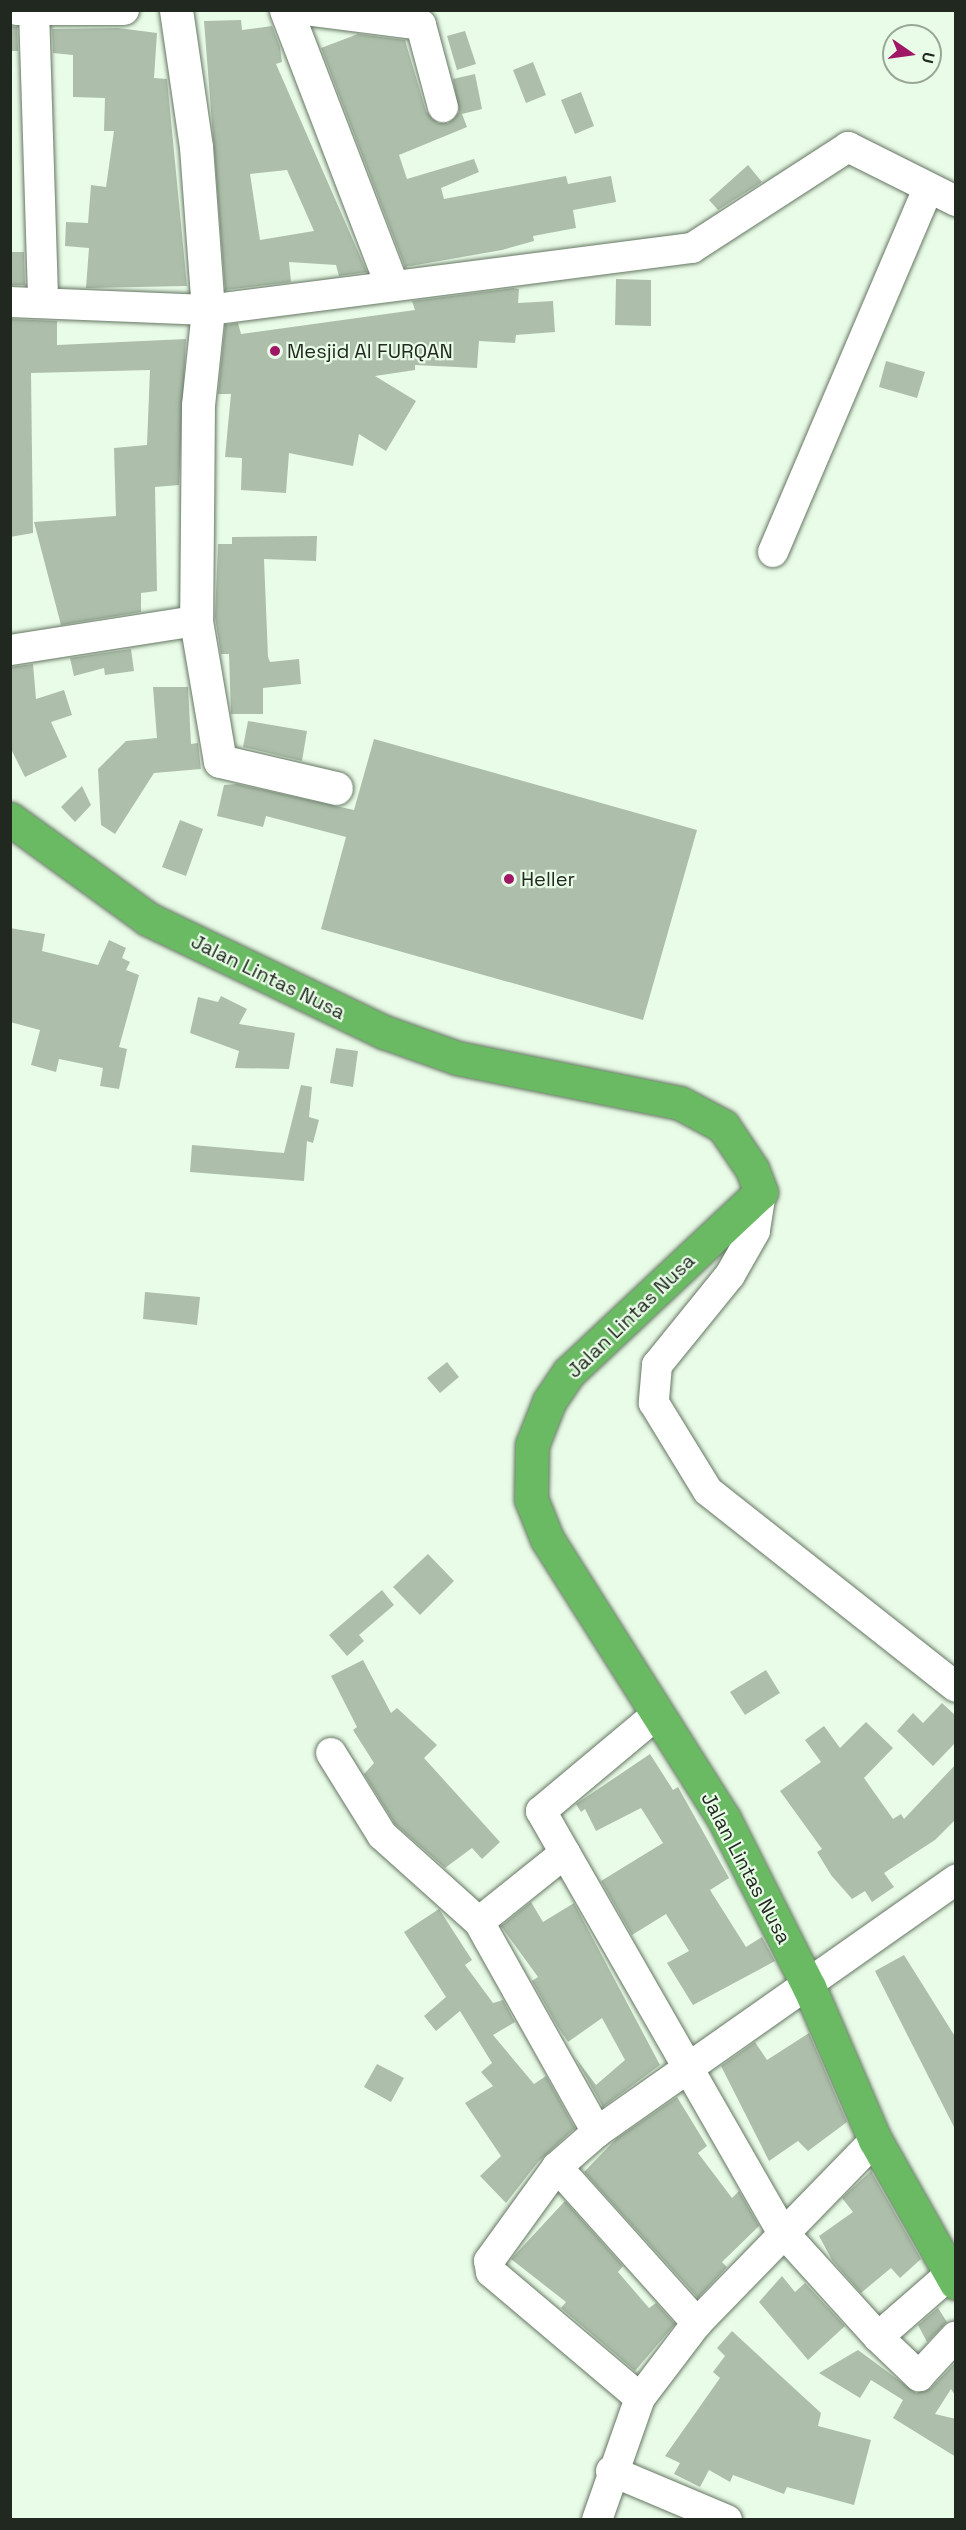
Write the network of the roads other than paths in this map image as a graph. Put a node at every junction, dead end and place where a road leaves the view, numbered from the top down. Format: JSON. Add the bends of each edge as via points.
{"nodes":[{"id":1,"x":124,"y":10,"type":"edge"},
{"id":2,"x":176,"y":10,"type":"edge"},
{"id":3,"x":286,"y":10,"type":"edge"},
{"id":4,"x":306,"y":10,"type":"edge"},
{"id":5,"x":28,"y":11,"type":"edge"},
{"id":6,"x":422,"y":18,"type":"edge"},
{"id":7,"x":443,"y":107,"type":"dead end"},
{"id":8,"x":928,"y":189,"type":"junction"},
{"id":9,"x":956,"y":201,"type":"edge"},
{"id":10,"x":391,"y":283,"type":"junction"},
{"id":11,"x":43,"y":301,"type":"junction"},
{"id":12,"x":10,"y":302,"type":"edge"},
{"id":13,"x":208,"y":310,"type":"junction"},
{"id":14,"x":773,"y":552,"type":"dead end"},
{"id":15,"x":196,"y":621,"type":"junction"},
{"id":16,"x":10,"y":650,"type":"edge"},
{"id":17,"x":336,"y":788,"type":"dead end"},
{"id":18,"x":10,"y":819,"type":"edge"},
{"id":19,"x":761,"y":1192,"type":"junction"},
{"id":20,"x":956,"y":1688,"type":"edge"},
{"id":21,"x":656,"y":1715,"type":"junction"},
{"id":22,"x":332,"y":1753,"type":"dead end"},
{"id":23,"x":565,"y":1853,"type":"junction"},
{"id":24,"x":956,"y":1880,"type":"edge"},
{"id":25,"x":479,"y":1922,"type":"junction"},
{"id":26,"x":809,"y":1987,"type":"junction"},
{"id":27,"x":686,"y":2067,"type":"junction"},
{"id":28,"x":597,"y":2132,"type":"junction"},
{"id":29,"x":875,"y":2140,"type":"junction"},
{"id":30,"x":557,"y":2167,"type":"junction"},
{"id":31,"x":782,"y":2231,"type":"junction"},
{"id":32,"x":952,"y":2279,"type":"edge"},
{"id":33,"x":697,"y":2323,"type":"junction"},
{"id":34,"x":956,"y":2336,"type":"edge"},
{"id":35,"x":878,"y":2337,"type":"junction"},
{"id":36,"x":640,"y":2398,"type":"junction"},
{"id":37,"x":611,"y":2471,"type":"junction"},
{"id":38,"x":597,"y":2520,"type":"edge"},
{"id":39,"x":727,"y":2520,"type":"edge"}],
"edges":[{"from":1,"to":5,"type":"street"},
{"from":2,"to":13,"type":"street","via":[[196,154]]},
{"from":3,"to":10,"type":"street"},
{"from":4,"to":6,"type":"street"},
{"from":5,"to":11,"type":"street"},
{"from":6,"to":7,"type":"street"},
{"from":8,"to":9,"type":"street"},
{"from":8,"to":10,"type":"street","via":[[848,147],[700,246]]},
{"from":8,"to":14,"type":"street"},
{"from":10,"to":13,"type":"street"},
{"from":11,"to":12,"type":"street"},
{"from":11,"to":13,"type":"street"},
{"from":13,"to":15,"type":"street","via":[[198,405]]},
{"from":15,"to":16,"type":"street"},
{"from":15,"to":17,"type":"street","via":[[222,764]]},
{"from":18,"to":19,"type":"highway","name":"Jalan Lintas Nusa","via":[[148,919],[384,1032],[457,1058],[680,1103],[723,1126]]},
{"from":19,"to":20,"type":"street","via":[[755,1231],[730,1275],[657,1365],[654,1403],[708,1491]]},
{"from":19,"to":21,"type":"highway","name":"Jalan Lintas Nusa","via":[[569,1372],[537,1424],[532,1445],[531,1499],[547,1539]]},
{"from":21,"to":23,"type":"street","via":[[542,1805]]},
{"from":21,"to":26,"type":"highway","name":"Jalan Lintas Nusa","via":[[724,1819]]},
{"from":22,"to":25,"type":"street","via":[[382,1835]]},
{"from":23,"to":25,"type":"street"},
{"from":23,"to":27,"type":"street"},
{"from":24,"to":26,"type":"street"},
{"from":25,"to":28,"type":"street"},
{"from":26,"to":27,"type":"street"},
{"from":26,"to":29,"type":"highway","name":"Jalan Lintas Nusa"},
{"from":27,"to":28,"type":"street"},
{"from":27,"to":31,"type":"street"},
{"from":28,"to":30,"type":"street"},
{"from":29,"to":31,"type":"street"},
{"from":29,"to":32,"type":"highway","name":"Jalan Lintas Nusa"},
{"from":30,"to":33,"type":"street"},
{"from":30,"to":36,"type":"street","via":[[489,2260],[491,2272]]},
{"from":31,"to":33,"type":"street"},
{"from":31,"to":35,"type":"street"},
{"from":32,"to":35,"type":"street"},
{"from":33,"to":36,"type":"street"},
{"from":34,"to":35,"type":"street","via":[[919,2376]]},
{"from":36,"to":37,"type":"street"},
{"from":37,"to":38,"type":"street"},
{"from":37,"to":39,"type":"street"}]}
